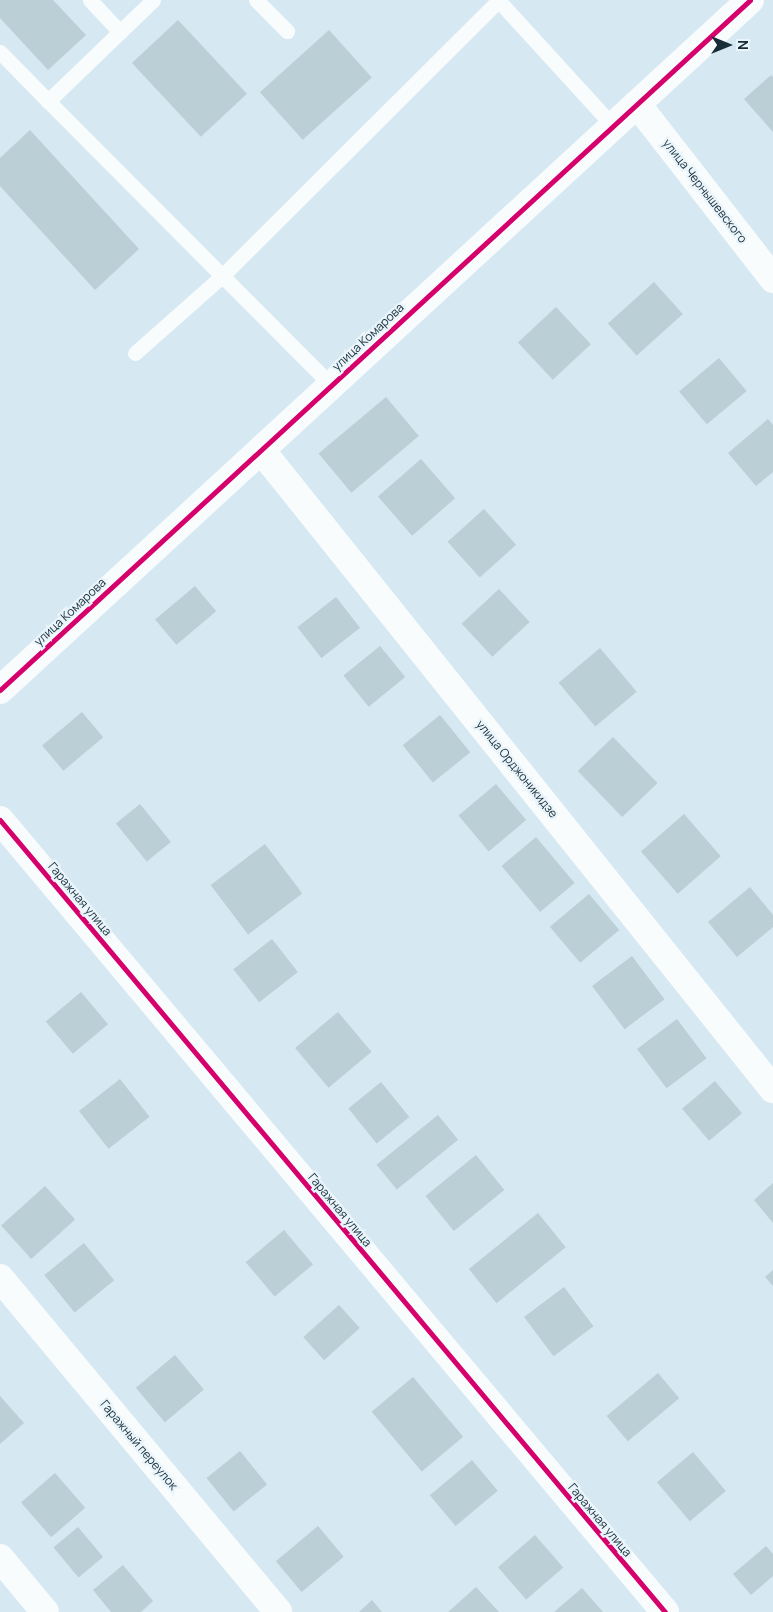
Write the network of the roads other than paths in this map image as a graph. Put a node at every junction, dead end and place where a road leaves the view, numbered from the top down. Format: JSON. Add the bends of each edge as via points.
{"nodes":[{"id":1,"x":90,"y":0,"type":"edge"},
{"id":2,"x":153,"y":0,"type":"edge"},
{"id":3,"x":256,"y":0,"type":"edge"},
{"id":4,"x":498,"y":0,"type":"edge"},
{"id":5,"x":750,"y":0,"type":"edge"},
{"id":6,"x":286,"y":30,"type":"dead end"},
{"id":7,"x":120,"y":32,"type":"junction"},
{"id":8,"x":0,"y":52,"type":"edge"},
{"id":9,"x":48,"y":101,"type":"junction"},
{"id":10,"x":637,"y":104,"type":"junction"},
{"id":11,"x":614,"y":126,"type":"junction"},
{"id":12,"x":222,"y":276,"type":"junction"},
{"id":13,"x":773,"y":279,"type":"edge"},
{"id":14,"x":135,"y":353,"type":"dead end"},
{"id":15,"x":331,"y":385,"type":"junction"},
{"id":16,"x":260,"y":450,"type":"junction"},
{"id":17,"x":0,"y":690,"type":"edge"},
{"id":18,"x":0,"y":820,"type":"edge"},
{"id":19,"x":773,"y":1089,"type":"edge"},
{"id":20,"x":0,"y":1278,"type":"edge"},
{"id":21,"x":0,"y":1558,"type":"edge"},
{"id":22,"x":45,"y":1612,"type":"edge"},
{"id":23,"x":278,"y":1612,"type":"edge"},
{"id":24,"x":665,"y":1612,"type":"edge"}],
"edges":[{"from":1,"to":7,"type":"lane"},
{"from":2,"to":7,"type":"lane"},
{"from":3,"to":6,"type":"lane"},
{"from":4,"to":11,"type":"lane"},
{"from":4,"to":12,"type":"lane"},
{"from":5,"to":10,"type":"street","name":"улица Комарова"},
{"from":7,"to":9,"type":"lane"},
{"from":8,"to":9,"type":"lane"},
{"from":9,"to":12,"type":"lane"},
{"from":10,"to":11,"type":"street","name":"улица Комарова"},
{"from":10,"to":13,"type":"street","name":"улица Чернышевского"},
{"from":11,"to":15,"type":"street","name":"улица Комарова"},
{"from":12,"to":14,"type":"lane"},
{"from":12,"to":15,"type":"lane"},
{"from":15,"to":16,"type":"street","name":"улица Комарова"},
{"from":16,"to":17,"type":"street","name":"улица Комарова"},
{"from":16,"to":19,"type":"street","name":"улица Орджоникидзе"},
{"from":18,"to":24,"type":"street","name":"Гаражная улица"},
{"from":20,"to":23,"type":"street","name":"Гаражный переулок"},
{"from":21,"to":22,"type":"street"}]}
